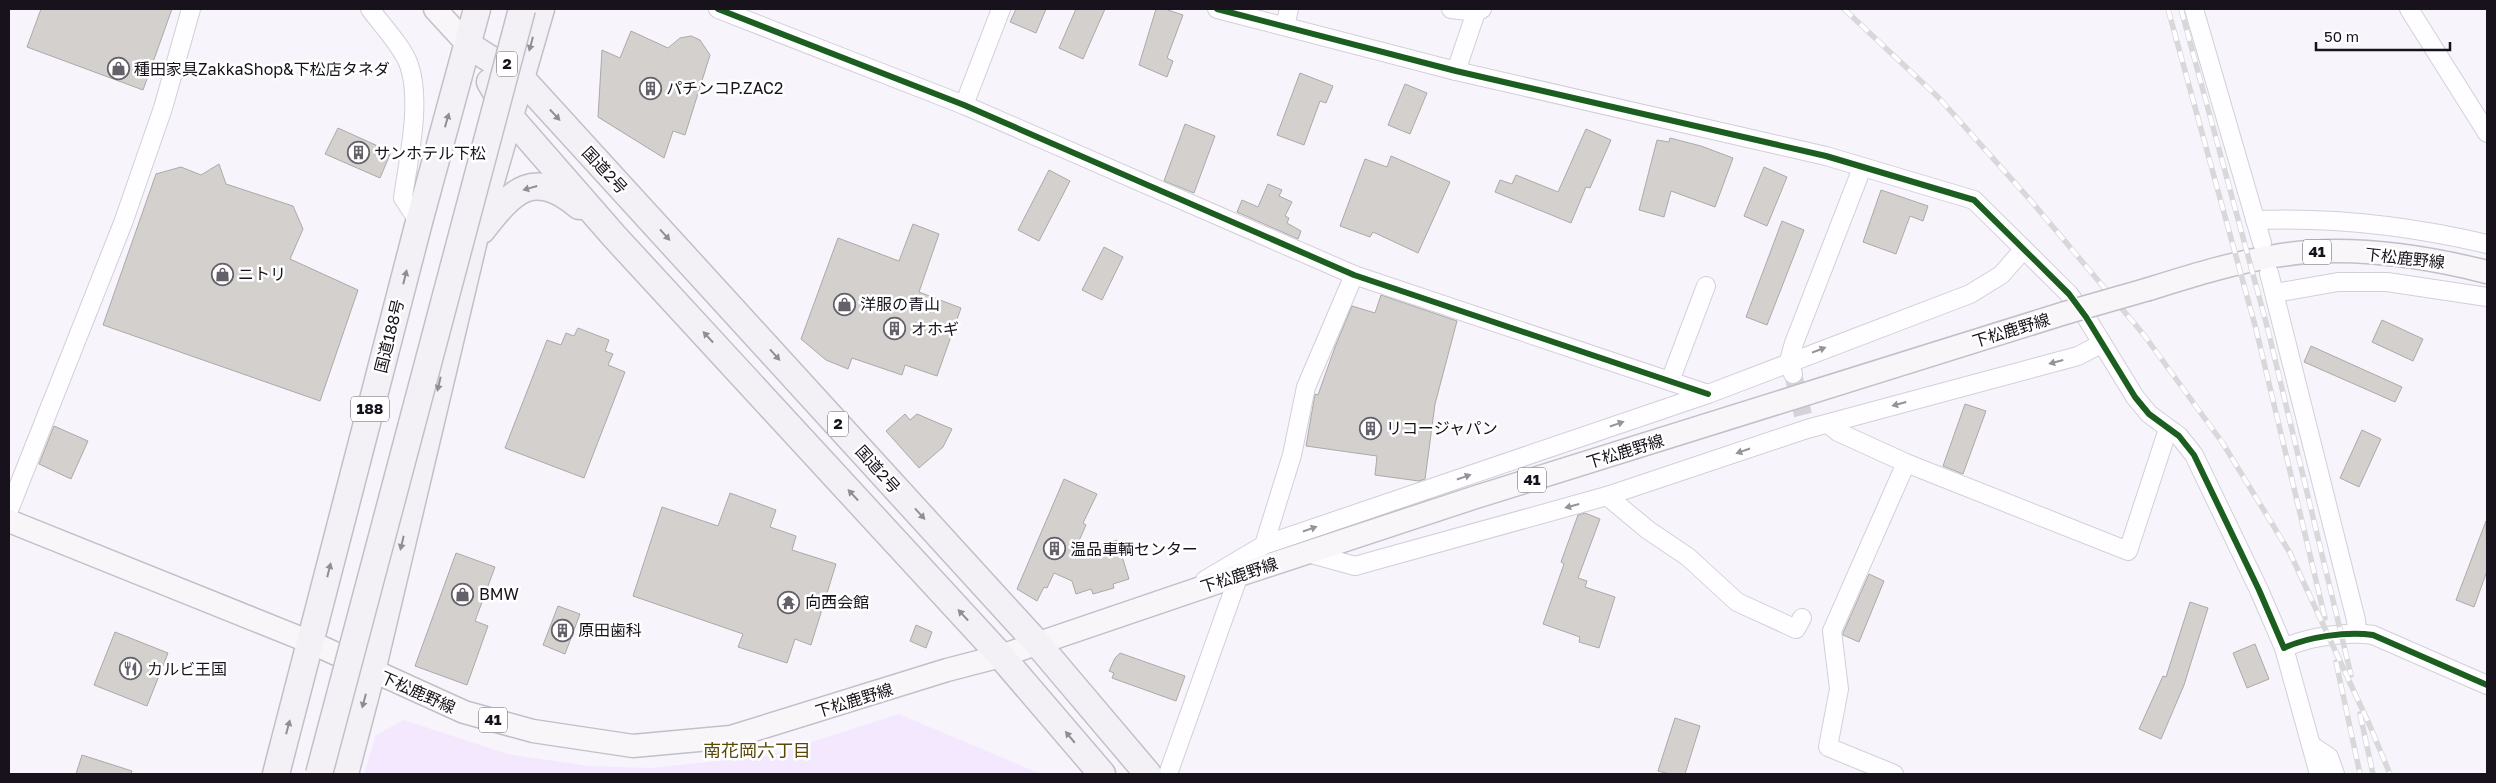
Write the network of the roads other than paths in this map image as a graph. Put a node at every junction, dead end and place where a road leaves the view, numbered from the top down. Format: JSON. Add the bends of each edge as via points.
{"nodes":[{"id":1,"x":191,"y":9,"type":"edge"},
{"id":2,"x":370,"y":9,"type":"edge"},
{"id":3,"x":435,"y":9,"type":"edge"},
{"id":4,"x":476,"y":9,"type":"edge"},
{"id":5,"x":522,"y":9,"type":"edge"},
{"id":6,"x":541,"y":9,"type":"edge"},
{"id":7,"x":718,"y":9,"type":"edge"},
{"id":8,"x":1001,"y":9,"type":"edge"},
{"id":9,"x":1217,"y":9,"type":"edge"},
{"id":10,"x":1450,"y":9,"type":"edge"},
{"id":11,"x":2194,"y":9,"type":"edge"},
{"id":12,"x":2409,"y":9,"type":"edge"},
{"id":13,"x":1479,"y":10,"type":"edge"},
{"id":14,"x":1287,"y":17,"type":"edge"},
{"id":15,"x":468,"y":45,"type":"junction"},
{"id":16,"x":1456,"y":71,"type":"junction"},
{"id":17,"x":522,"y":79,"type":"junction"},
{"id":18,"x":964,"y":105,"type":"junction"},
{"id":19,"x":502,"y":118,"type":"junction"},
{"id":20,"x":2487,"y":133,"type":"edge"},
{"id":21,"x":1862,"y":168,"type":"junction"},
{"id":22,"x":2255,"y":220,"type":"junction"},
{"id":23,"x":419,"y":222,"type":"junction"},
{"id":24,"x":614,"y":236,"type":"junction"},
{"id":25,"x":474,"y":240,"type":"junction"},
{"id":26,"x":2262,"y":243,"type":"dead end"},
{"id":27,"x":2487,"y":244,"type":"edge"},
{"id":28,"x":2022,"y":250,"type":"junction"},
{"id":29,"x":2487,"y":272,"type":"edge"},
{"id":30,"x":2269,"y":273,"type":"dead end"},
{"id":31,"x":1354,"y":275,"type":"junction"},
{"id":32,"x":1706,"y":286,"type":"dead end"},
{"id":33,"x":2275,"y":293,"type":"junction"},
{"id":34,"x":2487,"y":297,"type":"edge"},
{"id":35,"x":2101,"y":344,"type":"junction"},
{"id":36,"x":1791,"y":368,"type":"junction"},
{"id":37,"x":1670,"y":381,"type":"junction"},
{"id":38,"x":1708,"y":394,"type":"junction"},
{"id":39,"x":1828,"y":424,"type":"junction"},
{"id":40,"x":2168,"y":429,"type":"junction"},
{"id":41,"x":1906,"y":463,"type":"junction"},
{"id":42,"x":1607,"y":496,"type":"junction"},
{"id":43,"x":9,"y":510,"type":"edge"},
{"id":44,"x":9,"y":521,"type":"edge"},
{"id":45,"x":1264,"y":544,"type":"junction"},
{"id":46,"x":1308,"y":553,"type":"junction"},
{"id":47,"x":1239,"y":575,"type":"junction"},
{"id":48,"x":1183,"y":593,"type":"junction"},
{"id":49,"x":1802,"y":618,"type":"dead end"},
{"id":50,"x":2357,"y":632,"type":"junction"},
{"id":51,"x":310,"y":642,"type":"junction"},
{"id":52,"x":1037,"y":643,"type":"junction"},
{"id":53,"x":2284,"y":648,"type":"junction"},
{"id":54,"x":1002,"y":656,"type":"junction"},
{"id":55,"x":372,"y":672,"type":"junction"},
{"id":56,"x":2487,"y":685,"type":"edge"},
{"id":57,"x":2311,"y":746,"type":"junction"},
{"id":58,"x":276,"y":774,"type":"edge"},
{"id":59,"x":319,"y":774,"type":"edge"},
{"id":60,"x":345,"y":774,"type":"edge"},
{"id":61,"x":1102,"y":774,"type":"edge"},
{"id":62,"x":1148,"y":774,"type":"edge"},
{"id":63,"x":1168,"y":774,"type":"edge"},
{"id":64,"x":1894,"y":774,"type":"edge"},
{"id":65,"x":2319,"y":774,"type":"edge"},
{"id":66,"x":2335,"y":774,"type":"edge"}],
"edges":[{"from":1,"to":43,"type":"street","via":[[163,108],[123,223]]},
{"from":2,"to":23,"type":"street","via":[[409,64],[414,84],[403,198]]},
{"from":3,"to":15,"type":"main road"},
{"from":4,"to":15,"type":"highway"},
{"from":5,"to":19,"type":"highway","number":"2","bridge":true},
{"from":6,"to":17,"type":"highway","number":"2","one_way":true},
{"from":7,"to":18,"type":"street"},
{"from":8,"to":18,"type":"street"},
{"from":9,"to":14,"type":"street"},
{"from":10,"to":13,"type":"street"},
{"from":11,"to":22,"type":"street"},
{"from":12,"to":20,"type":"street"},
{"from":13,"to":16,"type":"street"},
{"from":14,"to":16,"type":"street"},
{"from":15,"to":17,"type":"highway","name":"国道2号","number":"2"},
{"from":15,"to":19,"type":"highway","number":"2"},
{"from":23,"to":15,"type":"highway","name":"国道188号","number":"188","one_way":true},
{"from":16,"to":21,"type":"street","via":[[1703,126]]},
{"from":17,"to":19,"type":"highway","number":"188"},
{"from":17,"to":52,"type":"highway","name":"国道2号","number":"2","one_way":true},
{"from":18,"to":31,"type":"street"},
{"from":19,"to":24,"type":"highway","number":"2"},
{"from":19,"to":25,"type":"highway","number":"188"},
{"from":19,"to":59,"type":"highway","number":"188","bridge":true},
{"from":21,"to":28,"type":"street","via":[[1974,200]]},
{"from":21,"to":36,"type":"street","via":[[1794,343]]},
{"from":22,"to":26,"type":"street"},
{"from":22,"to":27,"type":"street","via":[[2374,223],[2432,231]]},
{"from":51,"to":23,"type":"highway","name":"国道188号","number":"188","one_way":true},
{"from":24,"to":25,"type":"highway","number":"188","one_way":true,"via":[[562,192],[537,185],[516,192]]},
{"from":54,"to":24,"type":"highway","number":"2","one_way":true},
{"from":25,"to":55,"type":"highway","number":"188","one_way":true},
{"from":28,"to":35,"type":"street","via":[[2069,294]]},
{"from":36,"to":28,"type":"street","one_way":true,"via":[[1970,294],[2001,275]]},
{"from":29,"to":46,"type":"main road","name":"下松鹿野線","number":"41","bridge":true,"via":[[2385,253],[2314,252],[2217,268],[1476,497]]},
{"from":30,"to":33,"type":"street"},
{"from":31,"to":37,"type":"street"},
{"from":31,"to":45,"type":"street","via":[[1306,387],[1292,456]]},
{"from":32,"to":37,"type":"street"},
{"from":33,"to":34,"type":"street","via":[[2338,282],[2387,282]]},
{"from":33,"to":50,"type":"street"},
{"from":35,"to":39,"type":"street","one_way":true,"via":[[2078,356]]},
{"from":35,"to":40,"type":"street","via":[[2135,398]]},
{"from":36,"to":38,"type":"street"},
{"from":37,"to":38,"type":"street"},
{"from":45,"to":38,"type":"street","one_way":true},
{"from":39,"to":41,"type":"street","via":[[1838,432]]},
{"from":39,"to":42,"type":"street","one_way":true,"via":[[1805,422]]},
{"from":40,"to":41,"type":"street","via":[[2128,551]]},
{"from":40,"to":53,"type":"street","via":[[2179,436],[2194,454]]},
{"from":41,"to":64,"type":"street","via":[[1832,631],[1839,689],[1828,747]]},
{"from":42,"to":46,"type":"street","one_way":true,"via":[[1355,566]]},
{"from":42,"to":49,"type":"street","via":[[1688,557],[1736,602],[1796,629]]},
{"from":44,"to":51,"type":"main road","name":"下松鹿野線","number":"41"},
{"from":45,"to":48,"type":"street"},
{"from":46,"to":47,"type":"main road","name":"下松鹿野線","number":"41"},
{"from":47,"to":48,"type":"main road","name":"下松鹿野線","number":"41"},
{"from":47,"to":63,"type":"street"},
{"from":48,"to":52,"type":"main road","name":"下松鹿野線","number":"41"},
{"from":50,"to":53,"type":"street","via":[[2297,642]]},
{"from":50,"to":56,"type":"street"},
{"from":51,"to":55,"type":"main road","name":"下松鹿野線","number":"41"},
{"from":58,"to":51,"type":"highway","name":"国道188号","number":"188","one_way":true},
{"from":52,"to":54,"type":"main road","name":"下松鹿野線","number":"41"},
{"from":52,"to":62,"type":"highway","name":"国道2号","number":"2"},
{"from":53,"to":57,"type":"street"},
{"from":54,"to":55,"type":"main road","name":"下松鹿野線","number":"41","via":[[731,737],[633,746],[532,731],[464,712]]},
{"from":61,"to":54,"type":"highway","number":"2","one_way":true},
{"from":55,"to":60,"type":"highway","number":"188","one_way":true},
{"from":57,"to":65,"type":"street"},
{"from":57,"to":66,"type":"street","via":[[2329,757]]}]}
